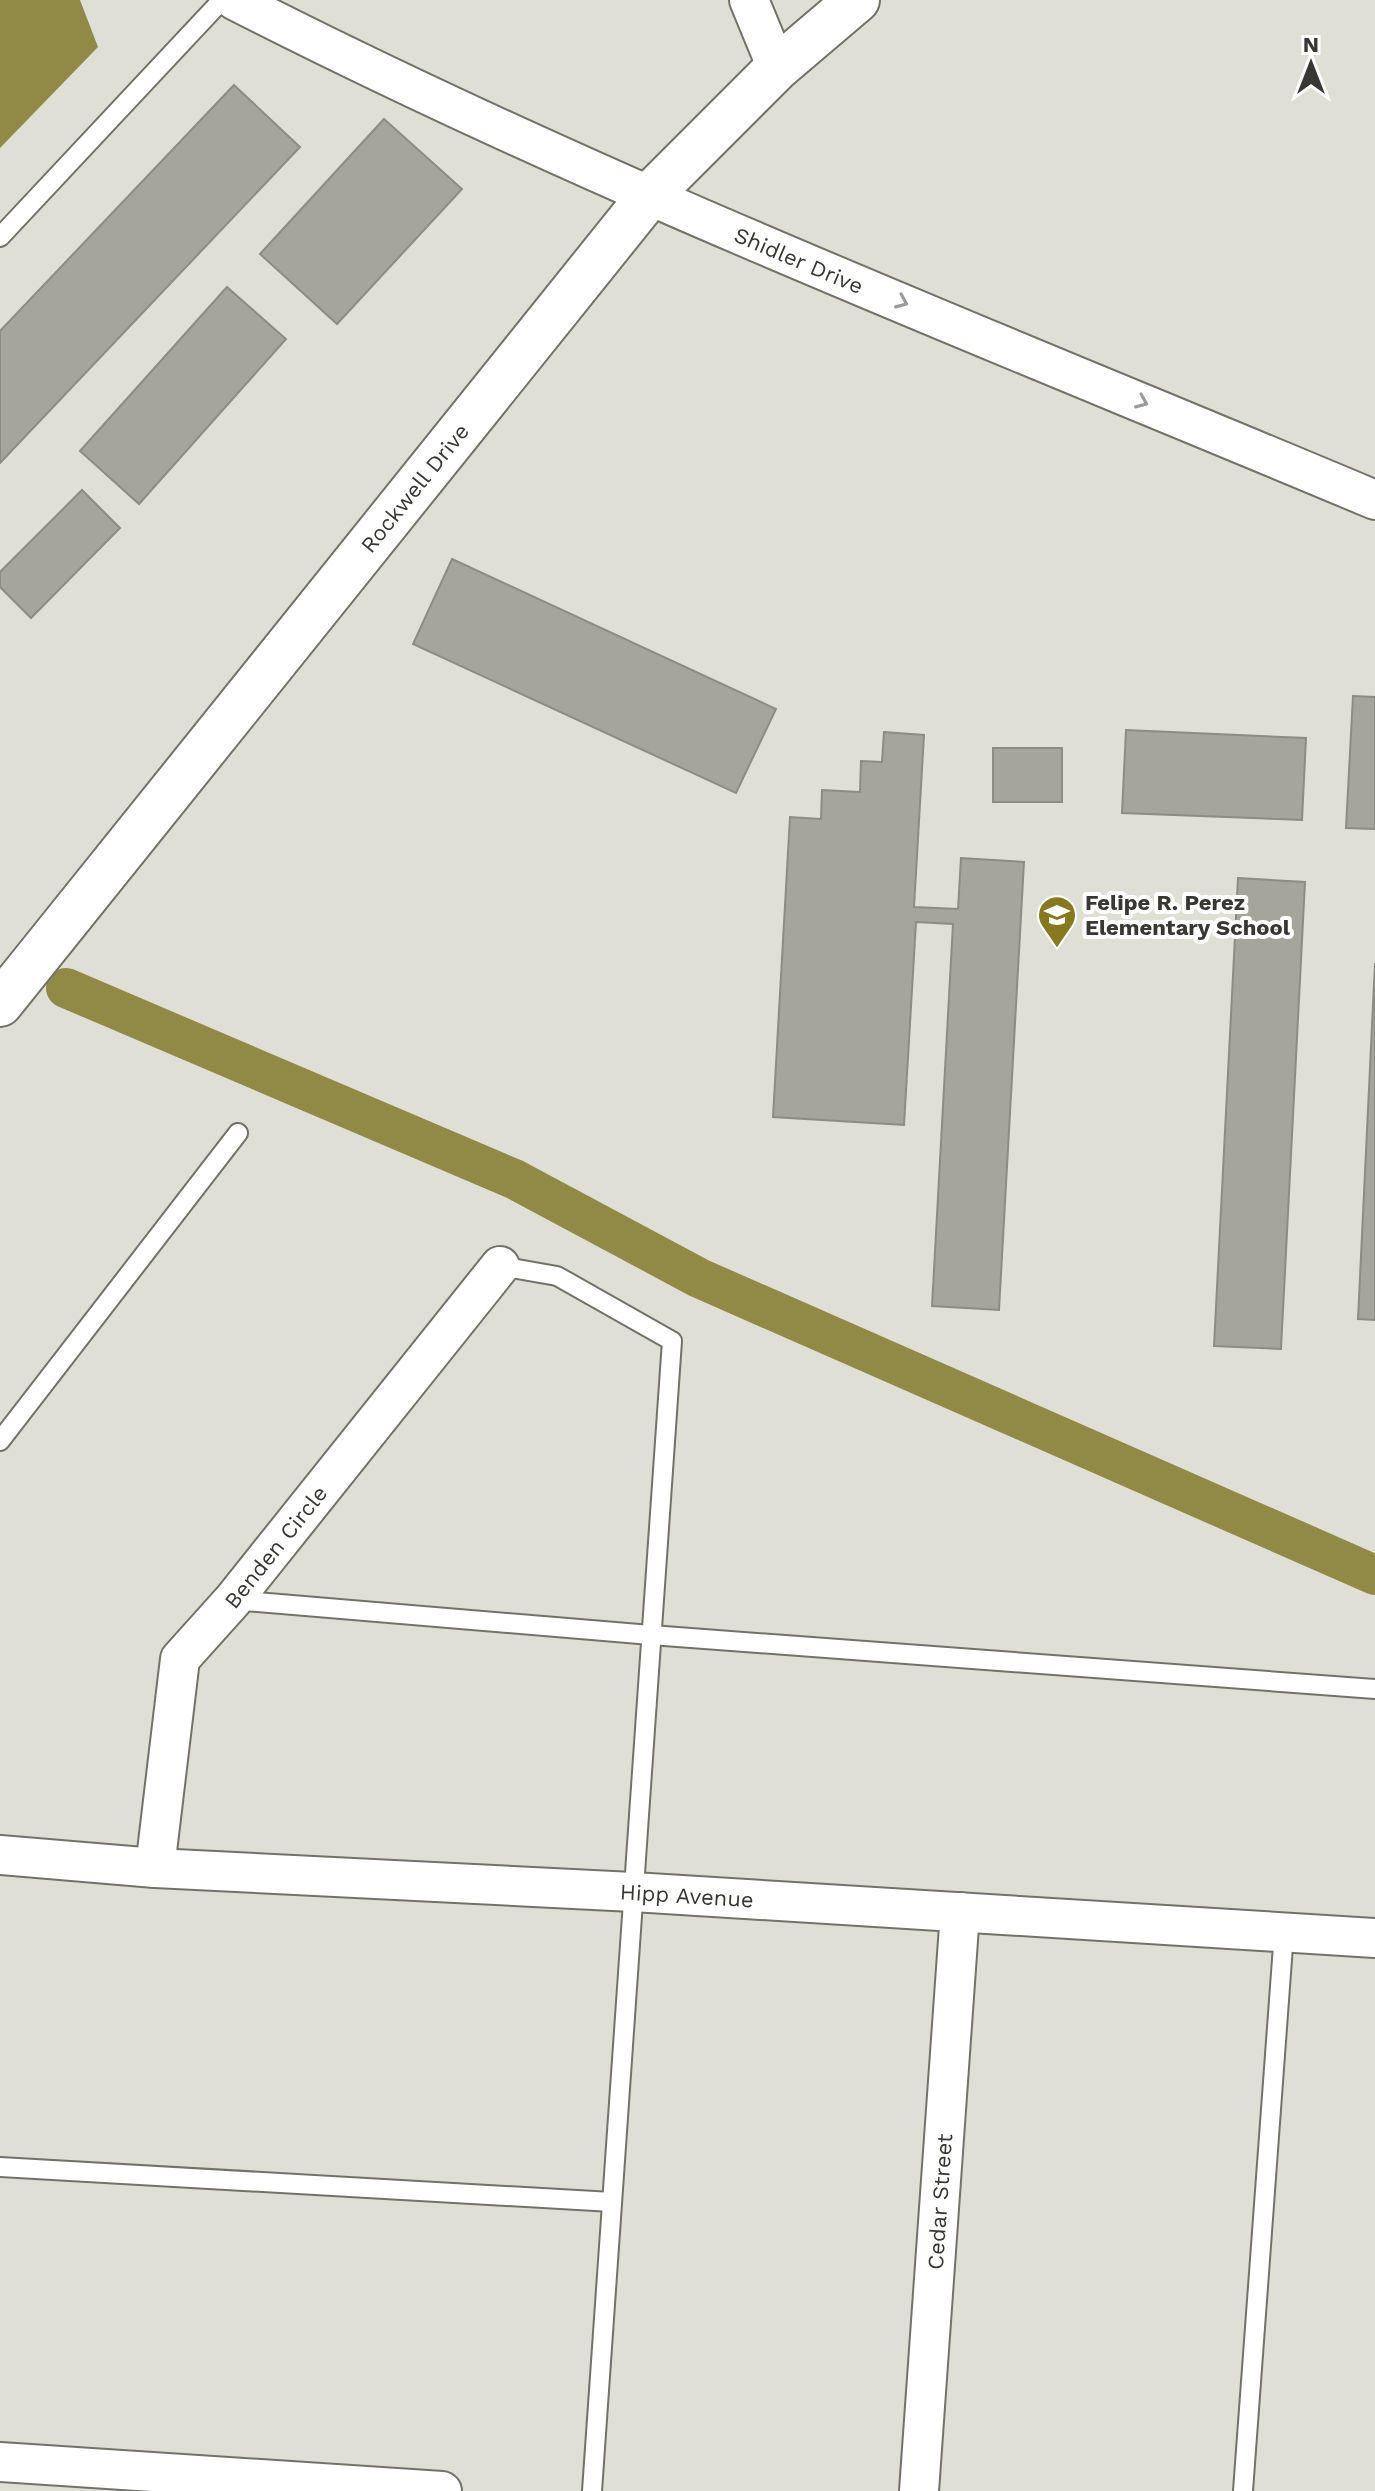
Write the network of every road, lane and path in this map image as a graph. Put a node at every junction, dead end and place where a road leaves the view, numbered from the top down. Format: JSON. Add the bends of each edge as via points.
{"nodes":[{"id":1,"x":222,"y":0,"type":"edge"},
{"id":2,"x":234,"y":0,"type":"edge"},
{"id":3,"x":749,"y":0,"type":"edge"},
{"id":4,"x":857,"y":0,"type":"edge"},
{"id":5,"x":777,"y":68,"type":"junction"},
{"id":6,"x":649,"y":196,"type":"junction"},
{"id":7,"x":0,"y":237,"type":"edge"},
{"id":8,"x":1375,"y":500,"type":"edge"},
{"id":9,"x":0,"y":1004,"type":"edge"},
{"id":10,"x":238,"y":1133,"type":"dead end"},
{"id":11,"x":500,"y":1266,"type":"joint"},
{"id":12,"x":0,"y":1441,"type":"edge"},
{"id":13,"x":233,"y":1600,"type":"junction"},
{"id":14,"x":651,"y":1635,"type":"junction"},
{"id":15,"x":1375,"y":1689,"type":"edge"},
{"id":16,"x":0,"y":1855,"type":"edge"},
{"id":17,"x":155,"y":1868,"type":"junction"},
{"id":18,"x":633,"y":1892,"type":"junction"},
{"id":19,"x":960,"y":1912,"type":"junction"},
{"id":20,"x":1284,"y":1932,"type":"junction"},
{"id":21,"x":1375,"y":1938,"type":"edge"},
{"id":22,"x":0,"y":2167,"type":"edge"},
{"id":23,"x":612,"y":2202,"type":"junction"},
{"id":24,"x":0,"y":2462,"type":"edge"},
{"id":25,"x":442,"y":2491,"type":"edge"},
{"id":26,"x":592,"y":2491,"type":"edge"},
{"id":27,"x":919,"y":2491,"type":"edge"},
{"id":28,"x":1243,"y":2491,"type":"edge"}],
"edges":[{"from":1,"to":7,"type":"lane"},
{"from":2,"to":6,"type":"street","name":"Shidler Drive","via":[[375,72]]},
{"from":3,"to":5,"type":"street"},
{"from":4,"to":5,"type":"street","name":"Rockwell Drive"},
{"from":5,"to":6,"type":"street","name":"Rockwell Drive"},
{"from":6,"to":8,"type":"street","name":"Shidler Drive","one_way":true},
{"from":6,"to":9,"type":"street","name":"Rockwell Drive"},
{"from":10,"to":12,"type":"lane"},
{"from":11,"to":13,"type":"street","name":"Benden Circle"},
{"from":11,"to":14,"type":"lane","via":[[557,1276],[672,1341]]},
{"from":13,"to":14,"type":"lane"},
{"from":13,"to":17,"type":"street","name":"Benden Circle","via":[[180,1659]]},
{"from":14,"to":15,"type":"lane"},
{"from":14,"to":18,"type":"lane"},
{"from":16,"to":17,"type":"street","name":"Hipp Avenue"},
{"from":17,"to":18,"type":"street","name":"Hipp Avenue"},
{"from":18,"to":19,"type":"street","name":"Hipp Avenue"},
{"from":18,"to":23,"type":"lane"},
{"from":19,"to":20,"type":"street","name":"Hipp Avenue"},
{"from":19,"to":27,"type":"street","name":"Cedar Street"},
{"from":20,"to":21,"type":"street","name":"Hipp Avenue"},
{"from":20,"to":28,"type":"lane"},
{"from":22,"to":23,"type":"lane"},
{"from":23,"to":26,"type":"lane"},
{"from":24,"to":25,"type":"street"}]}
